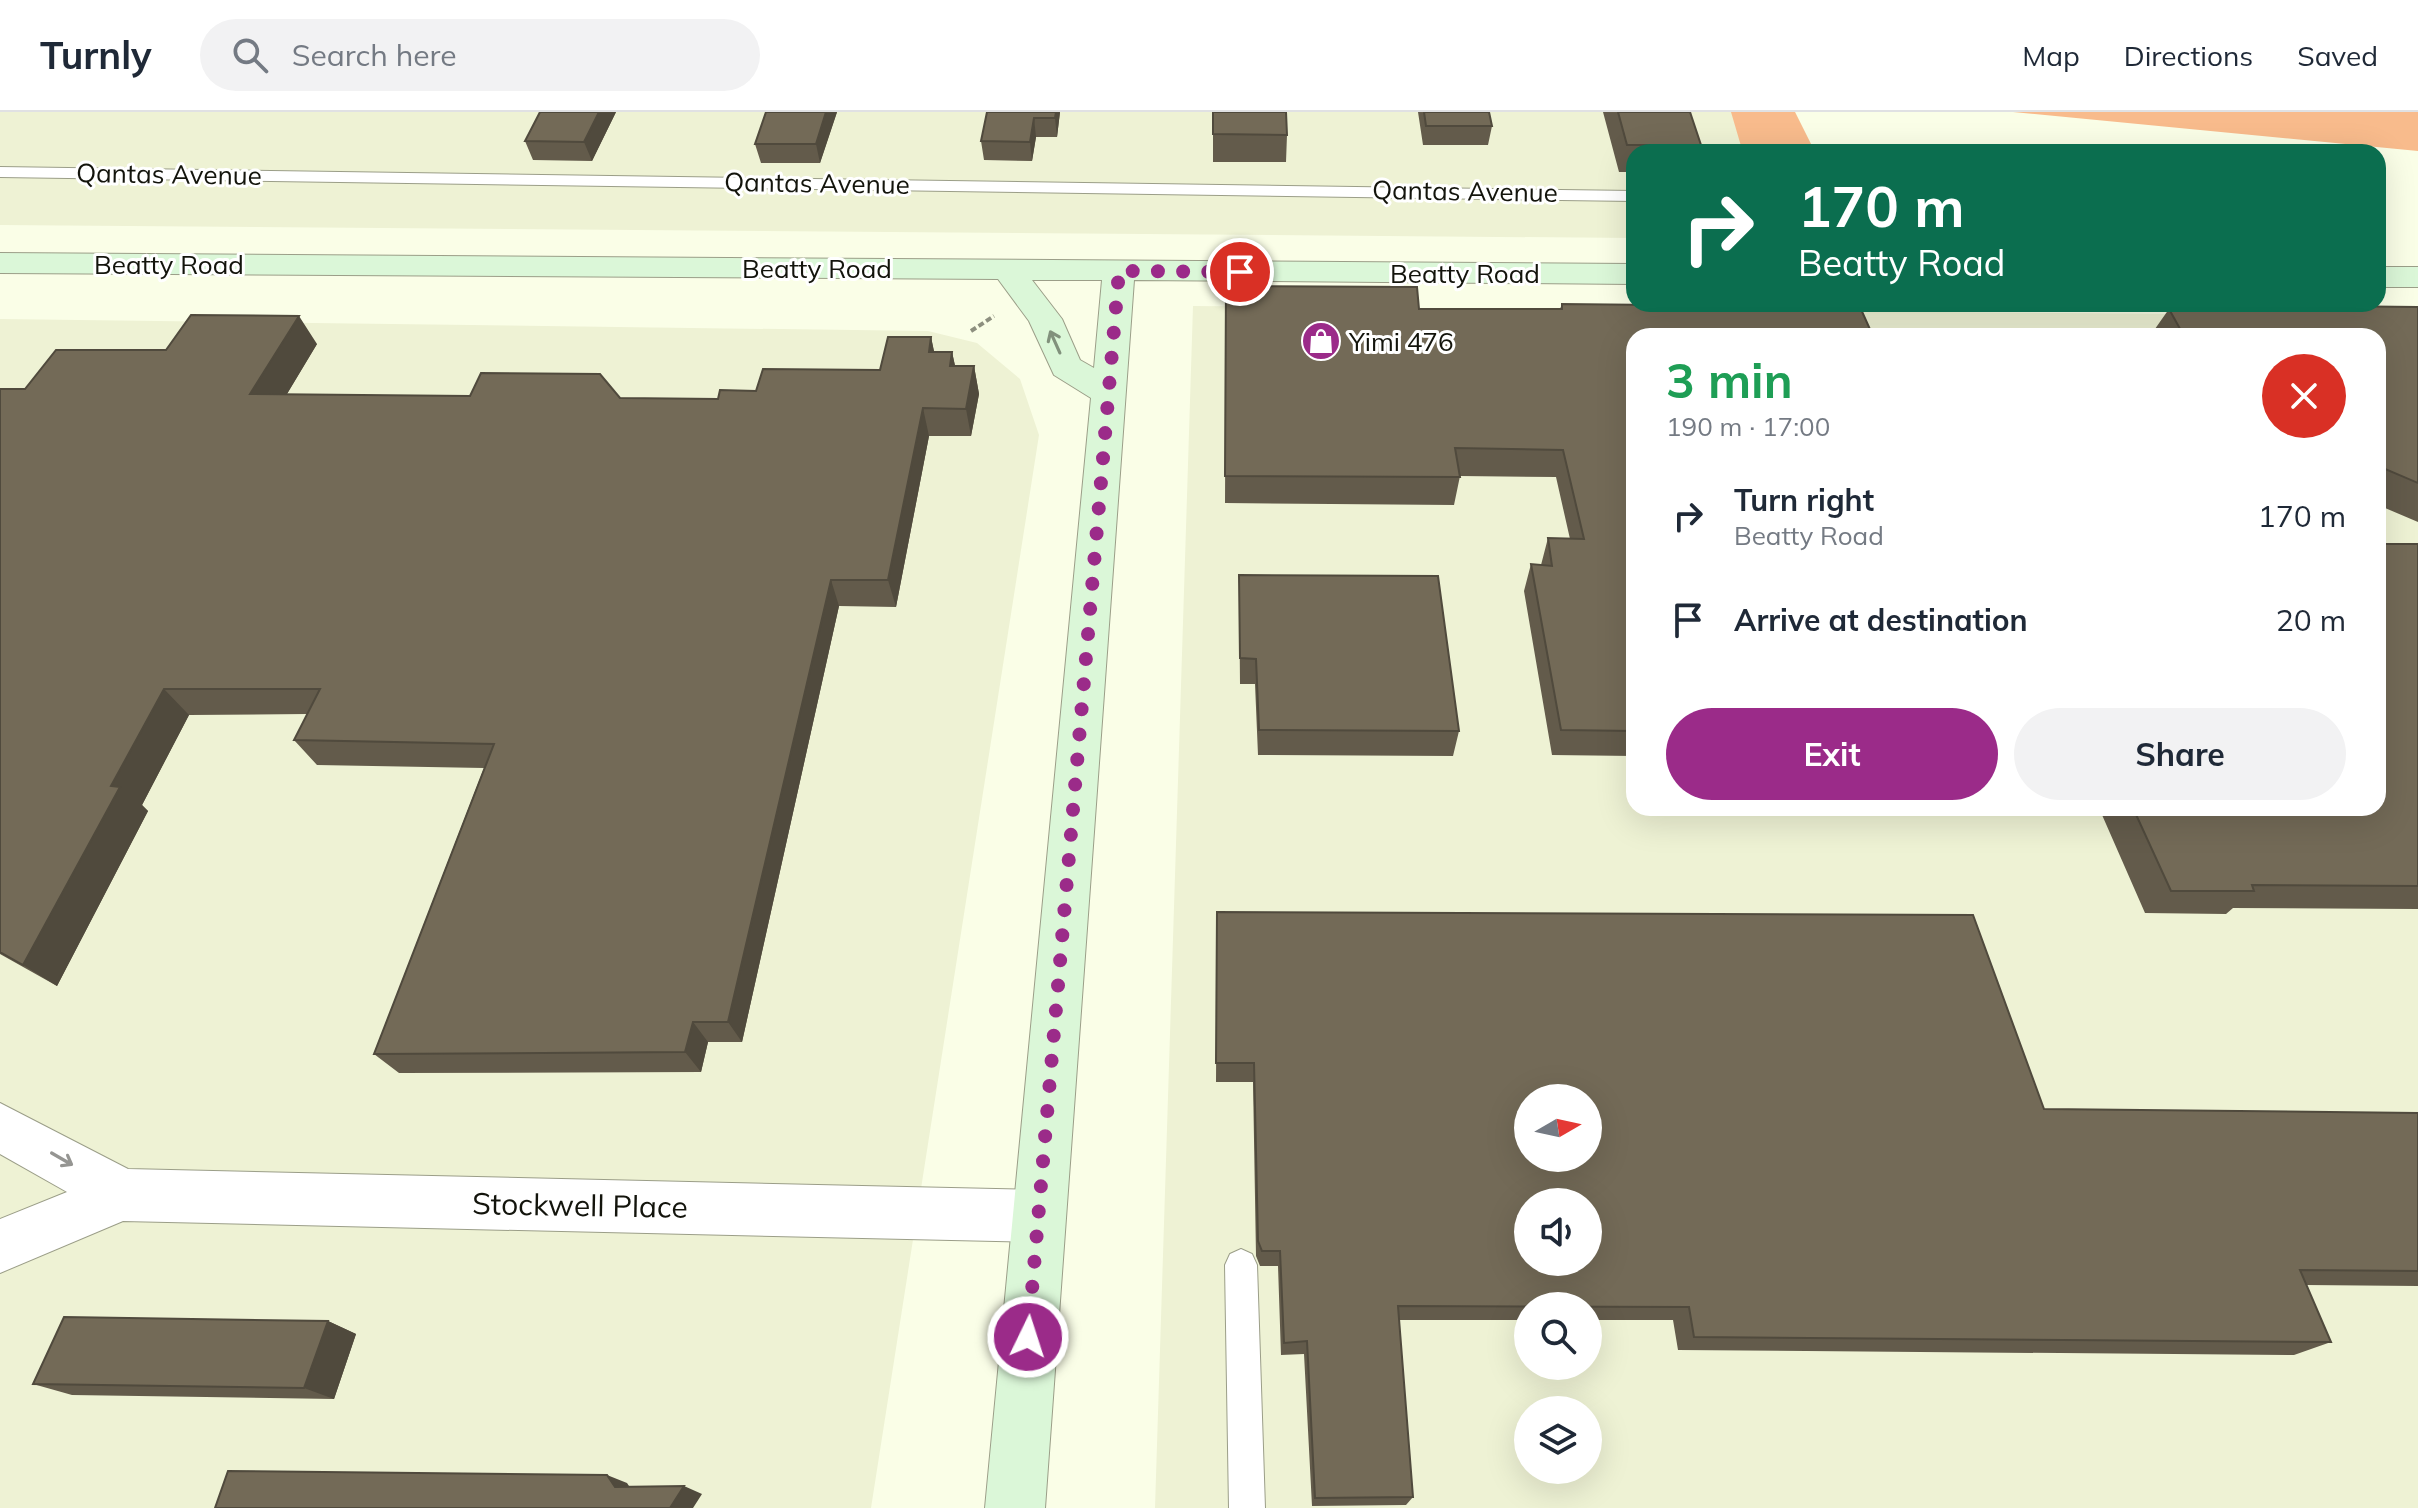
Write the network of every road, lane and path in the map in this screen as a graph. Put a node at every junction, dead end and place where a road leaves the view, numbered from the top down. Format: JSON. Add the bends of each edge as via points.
{"nodes":[{"id":1,"x":0,"y":172,"type":"edge"},
{"id":2,"x":1626,"y":196,"type":"edge"},
{"id":3,"x":0,"y":263,"type":"edge"},
{"id":4,"x":1007,"y":269,"type":"junction"},
{"id":5,"x":1119,"y":271,"type":"junction"},
{"id":6,"x":1626,"y":274,"type":"edge"},
{"id":7,"x":2386,"y":277,"type":"edge"},
{"id":8,"x":2418,"y":277,"type":"edge"},
{"id":9,"x":1001,"y":311,"type":"dead end"},
{"id":10,"x":971,"y":331,"type":"dead end"},
{"id":11,"x":1109,"y":393,"type":"junction"},
{"id":12,"x":0,"y":1127,"type":"edge"},
{"id":13,"x":123,"y":1195,"type":"junction"},
{"id":14,"x":1037,"y":1216,"type":"junction"},
{"id":15,"x":0,"y":1246,"type":"edge"},
{"id":16,"x":1241,"y":1265,"type":"dead end"},
{"id":17,"x":1015,"y":1508,"type":"edge"},
{"id":18,"x":1247,"y":1508,"type":"edge"}],
"edges":[{"from":1,"to":2,"type":"lane","name":"Qantas Avenue"},
{"from":3,"to":4,"type":"main road","name":"Beatty Road"},
{"from":4,"to":5,"type":"main road","name":"Beatty Road"},
{"from":11,"to":4,"type":"main road","one_way":true,"via":[[1066,367],[1045,319]]},
{"from":5,"to":6,"type":"main road","name":"Beatty Road"},
{"from":5,"to":11,"type":"main road"},
{"from":7,"to":8,"type":"main road"},
{"from":9,"to":10,"type":"path"},
{"from":11,"to":14,"type":"main road"},
{"from":12,"to":13,"type":"street","name":"Stockwell Place","one_way":true},
{"from":13,"to":14,"type":"street","name":"Stockwell Place"},
{"from":13,"to":15,"type":"street","name":"Stockwell Place"},
{"from":14,"to":17,"type":"main road"},
{"from":16,"to":18,"type":"lane"}]}
